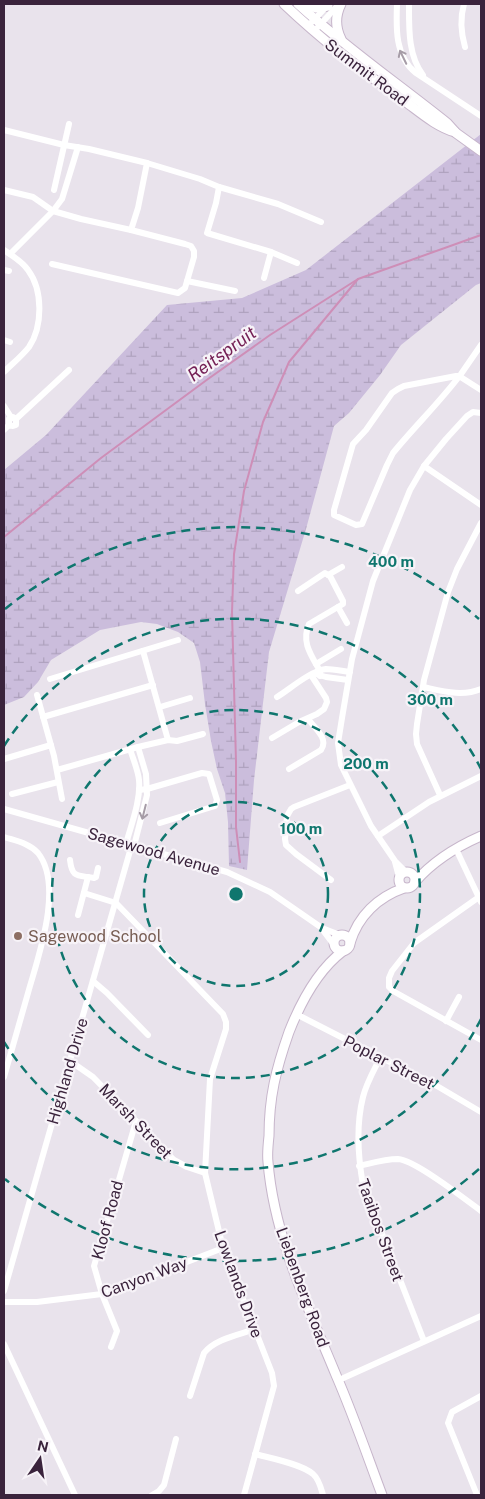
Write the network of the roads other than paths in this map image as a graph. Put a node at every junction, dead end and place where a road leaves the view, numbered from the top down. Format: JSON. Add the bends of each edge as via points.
{"nodes":[{"id":1,"x":284,"y":4,"type":"edge"},
{"id":2,"x":298,"y":4,"type":"edge"},
{"id":3,"x":303,"y":4,"type":"edge"},
{"id":4,"x":340,"y":4,"type":"edge"},
{"id":5,"x":396,"y":4,"type":"edge"},
{"id":6,"x":409,"y":4,"type":"edge"},
{"id":7,"x":464,"y":4,"type":"edge"},
{"id":8,"x":329,"y":5,"type":"edge"},
{"id":9,"x":396,"y":14,"type":"junction"},
{"id":10,"x":409,"y":14,"type":"junction"},
{"id":11,"x":314,"y":25,"type":"junction"},
{"id":12,"x":344,"y":43,"type":"junction"},
{"id":13,"x":466,"y":47,"type":"dead end"},
{"id":14,"x":426,"y":78,"type":"junction"},
{"id":15,"x":481,"y":116,"type":"edge"},
{"id":16,"x":69,"y":124,"type":"dead end"},
{"id":17,"x":4,"y":130,"type":"edge"},
{"id":18,"x":456,"y":133,"type":"junction"},
{"id":19,"x":64,"y":145,"type":"junction"},
{"id":20,"x":78,"y":148,"type":"junction"},
{"id":21,"x":481,"y":150,"type":"edge"},
{"id":22,"x":147,"y":163,"type":"junction"},
{"id":23,"x":219,"y":187,"type":"junction"},
{"id":24,"x":4,"y":190,"type":"edge"},
{"id":25,"x":54,"y":190,"type":"dead end"},
{"id":26,"x":53,"y":211,"type":"junction"},
{"id":27,"x":321,"y":222,"type":"dead end"},
{"id":28,"x":131,"y":230,"type":"junction"},
{"id":29,"x":7,"y":252,"type":"edge"},
{"id":30,"x":271,"y":252,"type":"junction"},
{"id":31,"x":297,"y":263,"type":"dead end"},
{"id":32,"x":52,"y":264,"type":"dead end"},
{"id":33,"x":264,"y":278,"type":"dead end"},
{"id":34,"x":187,"y":281,"type":"junction"},
{"id":35,"x":235,"y":291,"type":"dead end"},
{"id":36,"x":481,"y":345,"type":"edge"},
{"id":37,"x":68,"y":370,"type":"dead end"},
{"id":38,"x":4,"y":372,"type":"edge"},
{"id":39,"x":459,"y":376,"type":"junction"},
{"id":40,"x":481,"y":390,"type":"edge"},
{"id":41,"x":4,"y":406,"type":"edge"},
{"id":42,"x":481,"y":413,"type":"edge"},
{"id":43,"x":10,"y":423,"type":"edge"},
{"id":44,"x":424,"y":466,"type":"junction"},
{"id":45,"x":481,"y":505,"type":"edge"},
{"id":46,"x":481,"y":523,"type":"edge"},
{"id":47,"x":342,"y":567,"type":"dead end"},
{"id":48,"x":328,"y":575,"type":"junction"},
{"id":49,"x":298,"y":591,"type":"dead end"},
{"id":50,"x":338,"y":607,"type":"junction"},
{"id":51,"x":347,"y":623,"type":"dead end"},
{"id":52,"x":178,"y":640,"type":"dead end"},
{"id":53,"x":342,"y":649,"type":"dead end"},
{"id":54,"x":143,"y":651,"type":"junction"},
{"id":55,"x":316,"y":664,"type":"junction"},
{"id":56,"x":341,"y":671,"type":"junction"},
{"id":57,"x":350,"y":672,"type":"junction"},
{"id":58,"x":316,"y":674,"type":"junction"},
{"id":59,"x":50,"y":679,"type":"dead end"},
{"id":60,"x":339,"y":679,"type":"junction"},
{"id":61,"x":348,"y":680,"type":"junction"},
{"id":62,"x":152,"y":685,"type":"junction"},
{"id":63,"x":423,"y":687,"type":"junction"},
{"id":64,"x":481,"y":689,"type":"edge"},
{"id":65,"x":37,"y":695,"type":"dead end"},
{"id":66,"x":277,"y":697,"type":"dead end"},
{"id":67,"x":190,"y":698,"type":"dead end"},
{"id":68,"x":160,"y":707,"type":"junction"},
{"id":69,"x":43,"y":717,"type":"junction"},
{"id":70,"x":308,"y":719,"type":"junction"},
{"id":71,"x":204,"y":734,"type":"dead end"},
{"id":72,"x":272,"y":738,"type":"dead end"},
{"id":73,"x":168,"y":740,"type":"junction"},
{"id":74,"x":51,"y":745,"type":"junction"},
{"id":75,"x":138,"y":747,"type":"junction"},
{"id":76,"x":130,"y":749,"type":"junction"},
{"id":77,"x":4,"y":759,"type":"edge"},
{"id":78,"x":289,"y":768,"type":"dead end"},
{"id":79,"x":57,"y":770,"type":"junction"},
{"id":80,"x":481,"y":776,"type":"edge"},
{"id":81,"x":58,"y":782,"type":"junction"},
{"id":82,"x":350,"y":785,"type":"junction"},
{"id":83,"x":147,"y":789,"type":"junction"},
{"id":84,"x":139,"y":790,"type":"junction"},
{"id":85,"x":12,"y":794,"type":"dead end"},
{"id":86,"x":440,"y":795,"type":"junction"},
{"id":87,"x":62,"y":799,"type":"dead end"},
{"id":88,"x":4,"y":809,"type":"edge"},
{"id":89,"x":160,"y":823,"type":"dead end"},
{"id":90,"x":378,"y":836,"type":"junction"},
{"id":91,"x":481,"y":836,"type":"edge"},
{"id":92,"x":4,"y":837,"type":"edge"},
{"id":93,"x":126,"y":844,"type":"junction"},
{"id":94,"x":456,"y":848,"type":"junction"},
{"id":95,"x":132,"y":849,"type":"junction"},
{"id":96,"x":70,"y":860,"type":"dead end"},
{"id":97,"x":98,"y":868,"type":"dead end"},
{"id":98,"x":427,"y":869,"type":"junction"},
{"id":99,"x":88,"y":877,"type":"junction"},
{"id":100,"x":403,"y":878,"type":"junction"},
{"id":101,"x":331,"y":880,"type":"dead end"},
{"id":102,"x":84,"y":893,"type":"junction"},
{"id":103,"x":480,"y":900,"type":"edge"},
{"id":104,"x":116,"y":903,"type":"junction"},
{"id":105,"x":78,"y":915,"type":"dead end"},
{"id":106,"x":357,"y":925,"type":"junction"},
{"id":107,"x":322,"y":928,"type":"junction"},
{"id":108,"x":341,"y":935,"type":"junction"},
{"id":109,"x":350,"y":943,"type":"junction"},
{"id":110,"x":337,"y":948,"type":"junction"},
{"id":111,"x":93,"y":981,"type":"junction"},
{"id":112,"x":459,"y":997,"type":"dead end"},
{"id":113,"x":296,"y":1014,"type":"junction"},
{"id":114,"x":446,"y":1021,"type":"junction"},
{"id":115,"x":148,"y":1036,"type":"dead end"},
{"id":116,"x":481,"y":1040,"type":"edge"},
{"id":117,"x":380,"y":1058,"type":"junction"},
{"id":118,"x":70,"y":1061,"type":"junction"},
{"id":119,"x":4,"y":1077,"type":"edge"},
{"id":120,"x":481,"y":1112,"type":"edge"},
{"id":121,"x":136,"y":1121,"type":"junction"},
{"id":122,"x":359,"y":1166,"type":"junction"},
{"id":123,"x":205,"y":1173,"type":"junction"},
{"id":124,"x":481,"y":1211,"type":"edge"},
{"id":125,"x":223,"y":1248,"type":"junction"},
{"id":126,"x":4,"y":1291,"type":"edge"},
{"id":127,"x":102,"y":1294,"type":"junction"},
{"id":128,"x":4,"y":1302,"type":"edge"},
{"id":129,"x":481,"y":1316,"type":"edge"},
{"id":130,"x":254,"y":1329,"type":"junction"},
{"id":131,"x":424,"y":1341,"type":"junction"},
{"id":132,"x":4,"y":1344,"type":"edge"},
{"id":133,"x":111,"y":1347,"type":"dead end"},
{"id":134,"x":339,"y":1380,"type":"junction"},
{"id":135,"x":190,"y":1396,"type":"dead end"},
{"id":136,"x":481,"y":1396,"type":"edge"},
{"id":137,"x":176,"y":1440,"type":"dead end"},
{"id":138,"x":255,"y":1454,"type":"junction"},
{"id":139,"x":75,"y":1495,"type":"edge"},
{"id":140,"x":152,"y":1495,"type":"edge"},
{"id":141,"x":244,"y":1495,"type":"edge"},
{"id":142,"x":323,"y":1495,"type":"edge"},
{"id":143,"x":382,"y":1495,"type":"edge"},
{"id":144,"x":477,"y":1495,"type":"edge"}],
"edges":[{"from":1,"to":11,"type":"street","name":"Summit Road"},
{"from":2,"to":11,"type":"street","name":"Summit Road"},
{"from":3,"to":8,"type":"street","via":[[316,8]]},
{"from":4,"to":11,"type":"street"},
{"from":4,"to":12,"type":"street","via":[[336,24]]},
{"from":5,"to":9,"type":"street"},
{"from":6,"to":10,"type":"street"},
{"from":7,"to":13,"type":"street","via":[[462,27]]},
{"from":8,"to":11,"type":"street"},
{"from":9,"to":10,"type":"street"},
{"from":14,"to":9,"type":"street","one_way":true,"via":[[411,69],[401,56]]},
{"from":10,"to":14,"type":"street","via":[[413,57]]},
{"from":11,"to":12,"type":"street","name":"Summit Road"},
{"from":11,"to":18,"type":"street","name":"Summit Road","via":[[367,75],[440,126]]},
{"from":12,"to":18,"type":"street","name":"Summit Road","via":[[448,123]]},
{"from":14,"to":15,"type":"street"},
{"from":16,"to":19,"type":"street"},
{"from":17,"to":19,"type":"street"},
{"from":18,"to":21,"type":"street","name":"Summit Road"},
{"from":19,"to":20,"type":"street"},
{"from":19,"to":25,"type":"street"},
{"from":20,"to":22,"type":"street"},
{"from":20,"to":26,"type":"street","via":[[65,194]]},
{"from":22,"to":23,"type":"street"},
{"from":22,"to":28,"type":"street"},
{"from":23,"to":27,"type":"street","via":[[278,204]]},
{"from":23,"to":30,"type":"street","via":[[207,233]]},
{"from":24,"to":26,"type":"street","via":[[36,198]]},
{"from":26,"to":28,"type":"street"},
{"from":26,"to":29,"type":"street"},
{"from":28,"to":34,"type":"street","via":[[191,246],[194,257]]},
{"from":29,"to":38,"type":"street","via":[[25,266],[34,282],[38,319],[37,330],[28,348]]},
{"from":30,"to":31,"type":"street"},
{"from":30,"to":33,"type":"street"},
{"from":32,"to":34,"type":"street","via":[[174,293],[182,291]]},
{"from":34,"to":35,"type":"street"},
{"from":36,"to":39,"type":"street"},
{"from":37,"to":43,"type":"street"},
{"from":39,"to":39,"type":"street","via":[[391,457],[362,524],[356,525],[336,517],[334,510],[352,445],[392,393],[404,386]]},
{"from":39,"to":40,"type":"street"},
{"from":41,"to":43,"type":"street"},
{"from":42,"to":44,"type":"street","via":[[473,412],[467,416]]},
{"from":44,"to":45,"type":"street"},
{"from":44,"to":57,"type":"street","via":[[410,490],[373,581]]},
{"from":46,"to":63,"type":"street","via":[[451,584]]},
{"from":47,"to":48,"type":"street"},
{"from":48,"to":49,"type":"street","via":[[321,575]]},
{"from":48,"to":50,"type":"street","via":[[342,598]]},
{"from":50,"to":51,"type":"street"},
{"from":50,"to":55,"type":"street","via":[[307,627],[306,645]]},
{"from":52,"to":54,"type":"street"},
{"from":53,"to":55,"type":"street"},
{"from":54,"to":59,"type":"street"},
{"from":54,"to":62,"type":"street"},
{"from":55,"to":58,"type":"street"},
{"from":56,"to":57,"type":"street"},
{"from":56,"to":58,"type":"street","via":[[326,669]]},
{"from":56,"to":60,"type":"street"},
{"from":57,"to":61,"type":"street"},
{"from":58,"to":60,"type":"street"},
{"from":58,"to":66,"type":"street"},
{"from":58,"to":70,"type":"street","via":[[327,702],[324,709]]},
{"from":60,"to":61,"type":"street"},
{"from":61,"to":82,"type":"street","via":[[338,747],[341,765]]},
{"from":62,"to":68,"type":"street"},
{"from":62,"to":69,"type":"street"},
{"from":63,"to":64,"type":"street","via":[[464,694]]},
{"from":63,"to":86,"type":"street","via":[[416,739]]},
{"from":65,"to":69,"type":"street"},
{"from":67,"to":68,"type":"street"},
{"from":68,"to":73,"type":"street"},
{"from":69,"to":74,"type":"street"},
{"from":70,"to":72,"type":"street"},
{"from":70,"to":78,"type":"street","via":[[323,739],[323,747]]},
{"from":71,"to":73,"type":"street"},
{"from":73,"to":75,"type":"street"},
{"from":74,"to":77,"type":"street"},
{"from":74,"to":79,"type":"street"},
{"from":75,"to":76,"type":"street"},
{"from":75,"to":83,"type":"street","name":"Highland Drive"},
{"from":76,"to":79,"type":"street"},
{"from":76,"to":84,"type":"street"},
{"from":79,"to":81,"type":"street"},
{"from":80,"to":86,"type":"street"},
{"from":81,"to":85,"type":"street"},
{"from":81,"to":87,"type":"street"},
{"from":82,"to":90,"type":"street"},
{"from":82,"to":101,"type":"street","via":[[294,807],[287,816],[285,839],[288,848]]},
{"from":83,"to":84,"type":"street"},
{"from":83,"to":89,"type":"street","via":[[202,773],[210,775],[216,806]]},
{"from":83,"to":95,"type":"street","name":"Highland Drive","one_way":true,"via":[[146,805]]},
{"from":84,"to":93,"type":"street"},
{"from":86,"to":90,"type":"street"},
{"from":88,"to":93,"type":"street","name":"Sagewood Avenue"},
{"from":90,"to":100,"type":"street"},
{"from":91,"to":94,"type":"street"},
{"from":92,"to":119,"type":"street","via":[[22,842],[38,853],[48,874],[49,889],[44,937]]},
{"from":93,"to":95,"type":"street","name":"Sagewood Avenue"},
{"from":94,"to":98,"type":"street"},
{"from":94,"to":103,"type":"street"},
{"from":95,"to":104,"type":"street","name":"Highland Drive"},
{"from":95,"to":107,"type":"street","name":"Sagewood Avenue","via":[[217,868],[251,882]]},
{"from":96,"to":99,"type":"street","via":[[72,873]]},
{"from":97,"to":99,"type":"street","via":[[95,878]]},
{"from":98,"to":100,"type":"street"},
{"from":98,"to":100,"type":"street","via":[[412,887]]},
{"from":99,"to":102,"type":"street"},
{"from":100,"to":106,"type":"street"},
{"from":102,"to":104,"type":"street"},
{"from":102,"to":105,"type":"street"},
{"from":103,"to":114,"type":"street","via":[[414,943],[389,978],[389,987],[393,991]]},
{"from":104,"to":111,"type":"street","name":"Highland Drive"},
{"from":104,"to":123,"type":"street","name":"Lowlands Drive","via":[[223,1014],[226,1022],[224,1039],[210,1079]]},
{"from":106,"to":108,"type":"street"},
{"from":106,"to":109,"type":"street"},
{"from":107,"to":108,"type":"street","name":"Sagewood Avenue"},
{"from":107,"to":110,"type":"street","name":"Sagewood Avenue"},
{"from":108,"to":109,"type":"street"},
{"from":108,"to":110,"type":"street","via":[[334,940]]},
{"from":109,"to":110,"type":"street","via":[[347,950]]},
{"from":110,"to":113,"type":"street","name":"Liebenberg Road"},
{"from":111,"to":115,"type":"street"},
{"from":111,"to":118,"type":"street","name":"Highland Drive"},
{"from":112,"to":114,"type":"street"},
{"from":113,"to":117,"type":"street","name":"Poplar Street"},
{"from":113,"to":134,"type":"street","name":"Liebenberg Road","via":[[274,1078],[269,1110],[268,1161],[290,1260]]},
{"from":114,"to":116,"type":"street"},
{"from":117,"to":120,"type":"street","name":"Poplar Street"},
{"from":117,"to":122,"type":"street","name":"Taaibos Street","via":[[363,1095]]},
{"from":118,"to":121,"type":"street","name":"Marsh Street","via":[[93,1077]]},
{"from":118,"to":126,"type":"street","name":"Highland Drive"},
{"from":121,"to":123,"type":"street","name":"Marsh Street","via":[[180,1164]]},
{"from":121,"to":127,"type":"street","name":"Kloof Road","via":[[94,1266]]},
{"from":122,"to":124,"type":"street","via":[[384,1160],[405,1161]]},
{"from":122,"to":131,"type":"street","name":"Taaibos Street","via":[[365,1193]]},
{"from":123,"to":125,"type":"street","name":"Lowlands Drive"},
{"from":125,"to":127,"type":"street","name":"Canyon Way"},
{"from":125,"to":130,"type":"street","name":"Lowlands Drive"},
{"from":127,"to":128,"type":"street","name":"Canyon Way","via":[[37,1302]]},
{"from":127,"to":133,"type":"street","name":"Kloof Road","via":[[117,1330]]},
{"from":129,"to":131,"type":"street"},
{"from":130,"to":135,"type":"street","via":[[207,1349]]},
{"from":130,"to":138,"type":"street","name":"Lowlands Drive","via":[[274,1386]]},
{"from":131,"to":134,"type":"street"},
{"from":132,"to":139,"type":"street"},
{"from":134,"to":143,"type":"street","name":"Liebenberg Road"},
{"from":136,"to":144,"type":"street","via":[[452,1412],[448,1423]]},
{"from":137,"to":140,"type":"street","via":[[164,1484]]},
{"from":138,"to":141,"type":"street","name":"Lowlands Drive"},
{"from":138,"to":142,"type":"street","via":[[308,1470],[317,1478]]}]}
